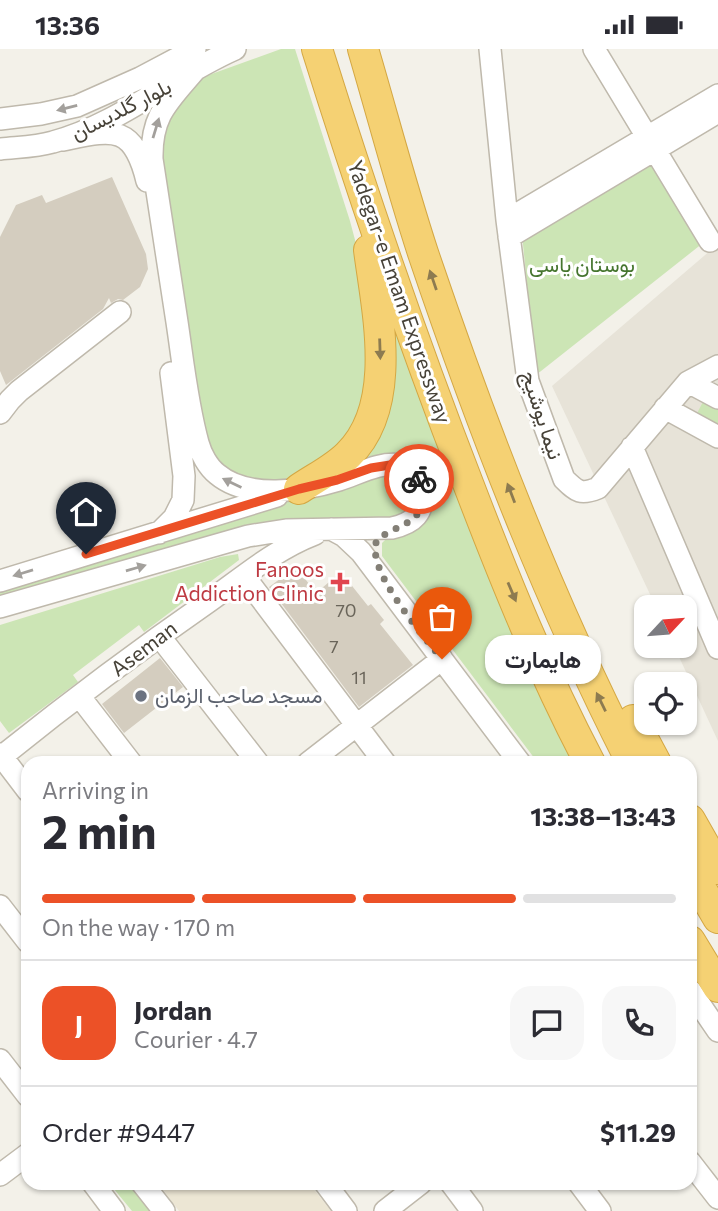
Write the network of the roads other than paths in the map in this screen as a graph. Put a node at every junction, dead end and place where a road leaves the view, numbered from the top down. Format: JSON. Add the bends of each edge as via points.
{"nodes":[{"id":1,"x":234,"y":49,"type":"edge"},
{"id":2,"x":317,"y":49,"type":"edge"},
{"id":3,"x":363,"y":49,"type":"edge"},
{"id":4,"x":490,"y":49,"type":"edge"},
{"id":5,"x":594,"y":49,"type":"edge"},
{"id":6,"x":195,"y":60,"type":"edge"},
{"id":7,"x":718,"y":95,"type":"edge"},
{"id":8,"x":718,"y":113,"type":"edge"},
{"id":9,"x":0,"y":119,"type":"edge"},
{"id":10,"x":63,"y":139,"type":"junction"},
{"id":11,"x":651,"y":144,"type":"junction"},
{"id":12,"x":0,"y":149,"type":"edge"},
{"id":13,"x":359,"y":184,"type":"junction"},
{"id":14,"x":508,"y":228,"type":"junction"},
{"id":15,"x":709,"y":241,"type":"dead end"},
{"id":16,"x":120,"y":313,"type":"dead end"},
{"id":17,"x":718,"y":366,"type":"edge"},
{"id":18,"x":688,"y":381,"type":"junction"},
{"id":19,"x":718,"y":398,"type":"edge"},
{"id":20,"x":665,"y":408,"type":"junction"},
{"id":21,"x":0,"y":413,"type":"edge"},
{"id":22,"x":718,"y":436,"type":"edge"},
{"id":23,"x":632,"y":447,"type":"junction"},
{"id":24,"x":299,"y":489,"type":"junction"},
{"id":25,"x":404,"y":525,"type":"junction"},
{"id":26,"x":524,"y":527,"type":"junction"},
{"id":27,"x":330,"y":529,"type":"junction"},
{"id":28,"x":159,"y":533,"type":"junction"},
{"id":29,"x":225,"y":541,"type":"junction"},
{"id":30,"x":244,"y":576,"type":"junction"},
{"id":31,"x":0,"y":581,"type":"edge"},
{"id":32,"x":390,"y":591,"type":"junction"},
{"id":33,"x":0,"y":607,"type":"edge"},
{"id":34,"x":160,"y":637,"type":"junction"},
{"id":35,"x":718,"y":648,"type":"edge"},
{"id":36,"x":442,"y":659,"type":"junction"},
{"id":37,"x":80,"y":697,"type":"junction"},
{"id":38,"x":356,"y":726,"type":"junction"},
{"id":39,"x":2,"y":752,"type":"edge"},
{"id":40,"x":126,"y":756,"type":"edge"},
{"id":41,"x":253,"y":756,"type":"edge"},
{"id":42,"x":317,"y":756,"type":"edge"},
{"id":43,"x":380,"y":756,"type":"edge"},
{"id":44,"x":515,"y":756,"type":"edge"},
{"id":45,"x":586,"y":756,"type":"edge"},
{"id":46,"x":628,"y":756,"type":"edge"},
{"id":47,"x":652,"y":756,"type":"edge"},
{"id":48,"x":21,"y":780,"type":"edge"},
{"id":49,"x":697,"y":832,"type":"edge"},
{"id":50,"x":718,"y":869,"type":"edge"},
{"id":51,"x":697,"y":882,"type":"edge"},
{"id":52,"x":0,"y":906,"type":"edge"},
{"id":53,"x":718,"y":918,"type":"edge"},
{"id":54,"x":21,"y":933,"type":"edge"},
{"id":55,"x":697,"y":952,"type":"edge"},
{"id":56,"x":718,"y":987,"type":"edge"},
{"id":57,"x":697,"y":1000,"type":"edge"},
{"id":58,"x":718,"y":1031,"type":"edge"},
{"id":59,"x":0,"y":1059,"type":"edge"},
{"id":60,"x":21,"y":1087,"type":"edge"},
{"id":61,"x":21,"y":1159,"type":"edge"},
{"id":62,"x":697,"y":1171,"type":"edge"},
{"id":63,"x":0,"y":1175,"type":"edge"},
{"id":64,"x":98,"y":1190,"type":"edge"},
{"id":65,"x":148,"y":1190,"type":"edge"},
{"id":66,"x":330,"y":1190,"type":"edge"},
{"id":67,"x":412,"y":1190,"type":"edge"},
{"id":68,"x":456,"y":1190,"type":"edge"},
{"id":69,"x":584,"y":1190,"type":"edge"},
{"id":70,"x":718,"y":1198,"type":"edge"},
{"id":71,"x":114,"y":1211,"type":"edge"},
{"id":72,"x":164,"y":1211,"type":"edge"},
{"id":73,"x":346,"y":1211,"type":"edge"},
{"id":74,"x":384,"y":1211,"type":"edge"},
{"id":75,"x":472,"y":1211,"type":"edge"},
{"id":76,"x":600,"y":1211,"type":"edge"}],
"edges":[{"from":1,"to":6,"type":"street","name":"بلوار گلدیسان"},
{"from":2,"to":13,"type":"highway","name":"Yadegar-e Emam Expressway"},
{"from":26,"to":3,"type":"highway","name":"Yadegar-e Emam Expressway","one_way":true,"via":[[422,250]]},
{"from":4,"to":14,"type":"street","name":"نیما یوشیج"},
{"from":5,"to":11,"type":"street"},
{"from":6,"to":9,"type":"street","name":"بلوار گلدیسان","one_way":true,"via":[[77,106]]},
{"from":6,"to":10,"type":"street","name":"بلوار گلدیسان","via":[[104,122]]},
{"from":24,"to":6,"type":"street","one_way":true,"via":[[257,490],[232,485],[211,469],[198,445],[152,159],[156,125]]},
{"from":7,"to":11,"type":"street"},
{"from":8,"to":11,"type":"street"},
{"from":10,"to":12,"type":"street","name":"بلوار گلدیسان"},
{"from":10,"to":28,"type":"street","via":[[102,132],[118,134],[131,143],[152,201],[184,477],[179,509]]},
{"from":11,"to":14,"type":"street"},
{"from":11,"to":15,"type":"street"},
{"from":13,"to":24,"type":"highway","one_way":true,"via":[[377,312],[379,393],[359,442]]},
{"from":13,"to":45,"type":"highway","name":"Yadegar-e Emam Expressway","one_way":true,"via":[[492,545]]},
{"from":14,"to":23,"type":"street","name":"نیما یوشیج","via":[[528,381],[564,479],[586,493],[598,488]]},
{"from":16,"to":21,"type":"street","via":[[19,391]]},
{"from":17,"to":18,"type":"street"},
{"from":18,"to":19,"type":"street"},
{"from":18,"to":20,"type":"street"},
{"from":20,"to":22,"type":"street"},
{"from":20,"to":23,"type":"street"},
{"from":23,"to":35,"type":"street"},
{"from":24,"to":25,"type":"street","via":[[371,468],[402,465],[413,471],[424,494],[415,518]]},
{"from":24,"to":28,"type":"street"},
{"from":25,"to":27,"type":"street"},
{"from":25,"to":32,"type":"street","via":[[382,536],[374,546]]},
{"from":46,"to":26,"type":"highway","name":"Yadegar-e Emam Expressway","one_way":true},
{"from":26,"to":47,"type":"highway","via":[[579,614]]},
{"from":27,"to":29,"type":"street","via":[[286,530]]},
{"from":27,"to":30,"type":"street","name":"Aseman","via":[[289,545]]},
{"from":27,"to":32,"type":"street","via":[[353,543]]},
{"from":28,"to":31,"type":"street","one_way":true},
{"from":29,"to":30,"type":"street","via":[[240,542],[253,550],[253,563]]},
{"from":33,"to":29,"type":"street","one_way":true},
{"from":30,"to":34,"type":"street","name":"Aseman"},
{"from":30,"to":38,"type":"street"},
{"from":32,"to":36,"type":"street"},
{"from":34,"to":37,"type":"street","name":"Aseman"},
{"from":34,"to":41,"type":"street"},
{"from":36,"to":38,"type":"street"},
{"from":36,"to":44,"type":"street"},
{"from":37,"to":39,"type":"street","name":"Aseman"},
{"from":37,"to":40,"type":"street"},
{"from":38,"to":42,"type":"street"},
{"from":38,"to":43,"type":"street"},
{"from":39,"to":48,"type":"street"},
{"from":49,"to":50,"type":"highway"},
{"from":51,"to":53,"type":"highway"},
{"from":52,"to":54,"type":"street"},
{"from":55,"to":56,"type":"highway"},
{"from":57,"to":58,"type":"street"},
{"from":59,"to":60,"type":"street"},
{"from":61,"to":63,"type":"street"},
{"from":62,"to":70,"type":"street"},
{"from":64,"to":71,"type":"street"},
{"from":65,"to":72,"type":"street"},
{"from":66,"to":73,"type":"street"},
{"from":67,"to":74,"type":"street"},
{"from":68,"to":75,"type":"street"},
{"from":69,"to":76,"type":"street"}]}
